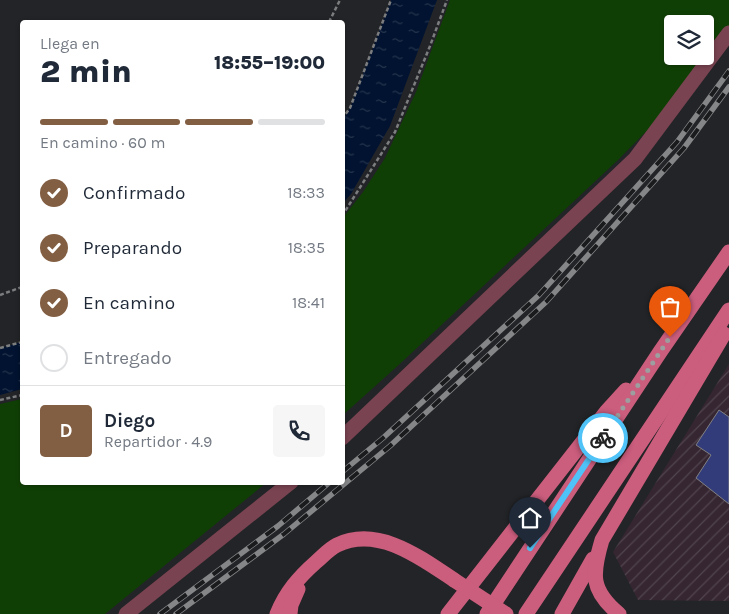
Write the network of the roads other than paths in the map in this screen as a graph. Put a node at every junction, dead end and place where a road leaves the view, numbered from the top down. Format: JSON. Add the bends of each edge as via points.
{"nodes":[{"id":1,"x":729,"y":33,"type":"edge"},
{"id":2,"x":729,"y":252,"type":"edge"},
{"id":3,"x":729,"y":310,"type":"edge"},
{"id":4,"x":729,"y":326,"type":"edge"},
{"id":5,"x":660,"y":352,"type":"junction"},
{"id":6,"x":345,"y":435,"type":"edge"},
{"id":7,"x":287,"y":485,"type":"edge"},
{"id":8,"x":602,"y":540,"type":"junction"},
{"id":9,"x":317,"y":561,"type":"junction"},
{"id":10,"x":449,"y":612,"type":"edge"},
{"id":11,"x":126,"y":614,"type":"edge"},
{"id":12,"x":277,"y":614,"type":"edge"},
{"id":13,"x":290,"y":614,"type":"edge"},
{"id":14,"x":487,"y":614,"type":"edge"},
{"id":15,"x":506,"y":614,"type":"edge"},
{"id":16,"x":526,"y":614,"type":"edge"},
{"id":17,"x":562,"y":614,"type":"edge"},
{"id":18,"x":620,"y":614,"type":"edge"}],
"edges":[{"from":1,"to":6,"type":"street","via":[[636,159]]},
{"from":2,"to":5,"type":"main road"},
{"from":3,"to":16,"type":"main road"},
{"from":4,"to":8,"type":"main road"},
{"from":5,"to":10,"type":"main road","via":[[606,412]]},
{"from":5,"to":14,"type":"main road"},
{"from":7,"to":11,"type":"street"},
{"from":8,"to":17,"type":"main road"},
{"from":8,"to":18,"type":"main road","via":[[595,565],[596,585],[607,603]]},
{"from":9,"to":12,"type":"main road","via":[[290,588]]},
{"from":9,"to":13,"type":"main road","via":[[300,586]]},
{"from":9,"to":15,"type":"main road","bridge":true,"via":[[335,546],[349,540],[382,542],[420,557]]}]}
